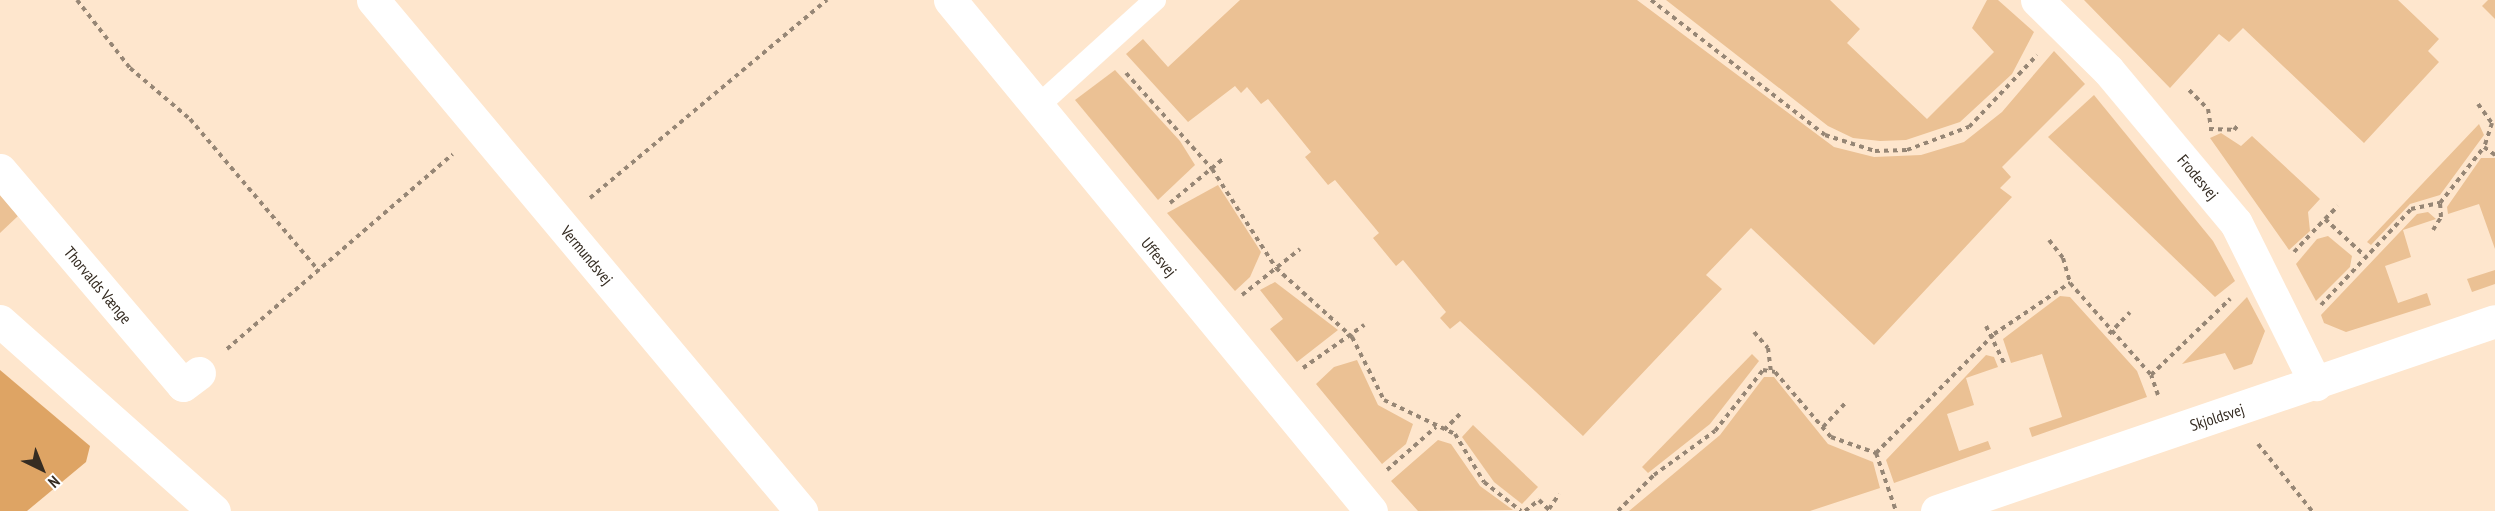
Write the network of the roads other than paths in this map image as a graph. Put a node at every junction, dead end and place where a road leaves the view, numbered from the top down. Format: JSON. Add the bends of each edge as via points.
{"nodes":[{"id":1,"x":373,"y":0,"type":"edge"},
{"id":2,"x":950,"y":0,"type":"edge"},
{"id":3,"x":1155,"y":0,"type":"edge"},
{"id":4,"x":2037,"y":0,"type":"edge"},
{"id":5,"x":1038,"y":106,"type":"junction"},
{"id":6,"x":0,"y":170,"type":"edge"},
{"id":7,"x":0,"y":321,"type":"edge"},
{"id":8,"x":2495,"y":321,"type":"edge"},
{"id":9,"x":199,"y":373,"type":"road end"},
{"id":10,"x":2316,"y":384,"type":"junction"},
{"id":11,"x":214,"y":511,"type":"edge"},
{"id":12,"x":801,"y":511,"type":"edge"},
{"id":13,"x":1371,"y":511,"type":"edge"},
{"id":14,"x":1937,"y":511,"type":"edge"}],
"edges":[{"from":1,"to":12,"type":"street","name":"Vermundsvej"},
{"from":2,"to":5,"type":"street","name":"Uffesvej"},
{"from":3,"to":5,"type":"lane"},
{"from":4,"to":10,"type":"street","name":"Frodesvej","via":[[2108,70],[2236,223]]},
{"from":5,"to":13,"type":"street","name":"Uffesvej","via":[[1136,230]]},
{"from":6,"to":9,"type":"street","name":"Thorvalds Vænge","via":[[183,385]]},
{"from":7,"to":11,"type":"street"},
{"from":8,"to":10,"type":"street","name":"Skjoldsvej"},
{"from":10,"to":14,"type":"street","name":"Skjoldsvej"}]}
